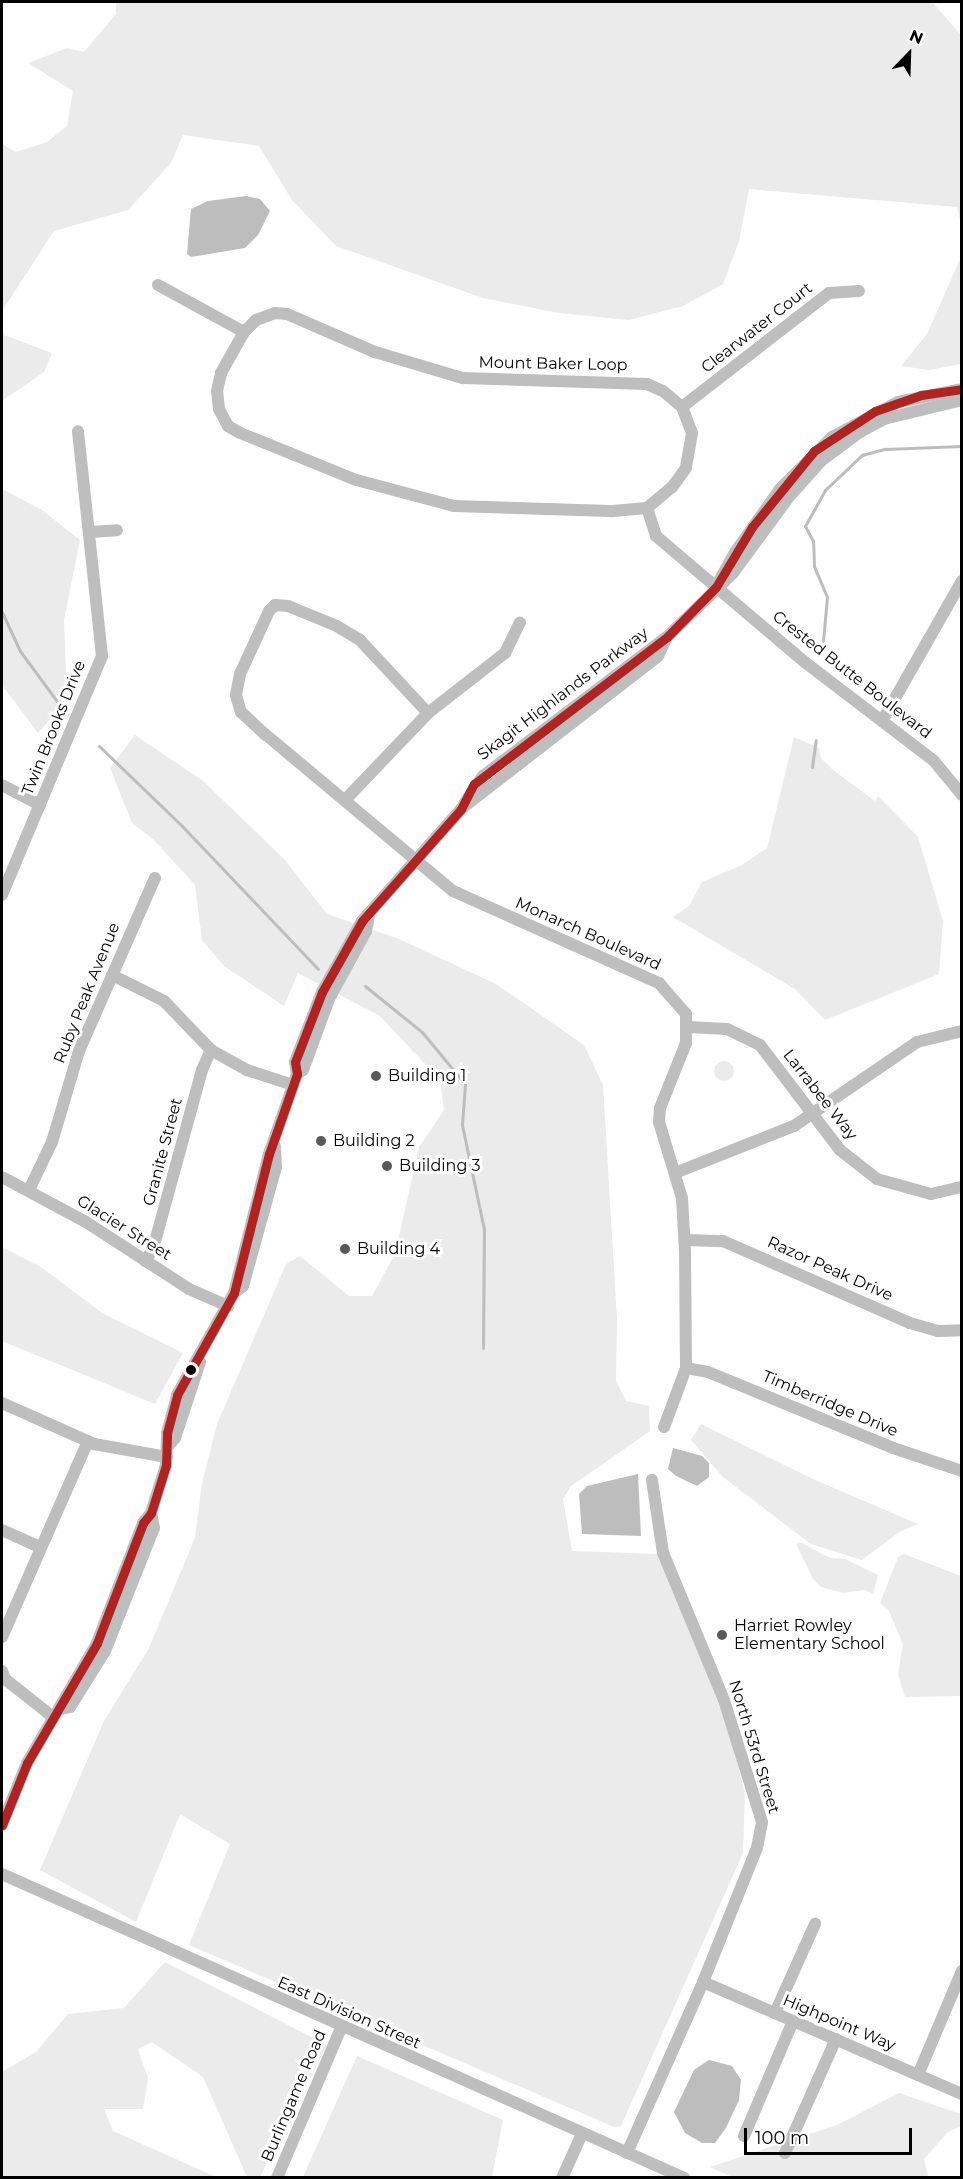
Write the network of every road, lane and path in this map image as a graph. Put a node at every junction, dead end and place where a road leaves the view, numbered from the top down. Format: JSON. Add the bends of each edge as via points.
{"nodes":[{"id":1,"x":158,"y":285,"type":"dead end"},
{"id":2,"x":858,"y":291,"type":"dead end"},
{"id":3,"x":244,"y":332,"type":"junction"},
{"id":4,"x":962,"y":389,"type":"edge"},
{"id":5,"x":962,"y":400,"type":"edge"},
{"id":6,"x":682,"y":407,"type":"junction"},
{"id":7,"x":78,"y":430,"type":"dead end"},
{"id":8,"x":647,"y":508,"type":"junction"},
{"id":9,"x":117,"y":530,"type":"dead end"},
{"id":10,"x":91,"y":532,"type":"junction"},
{"id":11,"x":962,"y":581,"type":"edge"},
{"id":12,"x":716,"y":587,"type":"junction"},
{"id":13,"x":520,"y":622,"type":"dead end"},
{"id":14,"x":428,"y":713,"type":"junction"},
{"id":15,"x":882,"y":721,"type":"junction"},
{"id":16,"x":2,"y":785,"type":"edge"},
{"id":17,"x":962,"y":795,"type":"edge"},
{"id":18,"x":345,"y":800,"type":"junction"},
{"id":19,"x":40,"y":805,"type":"junction"},
{"id":20,"x":414,"y":859,"type":"junction"},
{"id":21,"x":155,"y":878,"type":"dead end"},
{"id":22,"x":2,"y":895,"type":"edge"},
{"id":23,"x":112,"y":975,"type":"junction"},
{"id":24,"x":688,"y":1027,"type":"junction"},
{"id":25,"x":962,"y":1031,"type":"edge"},
{"id":26,"x":211,"y":1050,"type":"junction"},
{"id":27,"x":295,"y":1079,"type":"junction"},
{"id":28,"x":814,"y":1112,"type":"junction"},
{"id":29,"x":675,"y":1173,"type":"junction"},
{"id":30,"x":2,"y":1177,"type":"edge"},
{"id":31,"x":962,"y":1187,"type":"edge"},
{"id":32,"x":29,"y":1190,"type":"junction"},
{"id":33,"x":685,"y":1240,"type":"junction"},
{"id":34,"x":145,"y":1261,"type":"junction"},
{"id":35,"x":228,"y":1306,"type":"junction"},
{"id":36,"x":962,"y":1330,"type":"edge"},
{"id":37,"x":686,"y":1368,"type":"junction"},
{"id":38,"x":2,"y":1403,"type":"edge"},
{"id":39,"x":664,"y":1427,"type":"dead end"},
{"id":40,"x":88,"y":1441,"type":"junction"},
{"id":41,"x":168,"y":1451,"type":"junction"},
{"id":42,"x":962,"y":1471,"type":"edge"},
{"id":43,"x":652,"y":1480,"type":"dead end"},
{"id":44,"x":2,"y":1530,"type":"edge"},
{"id":45,"x":40,"y":1547,"type":"junction"},
{"id":46,"x":2,"y":1637,"type":"edge"},
{"id":47,"x":2,"y":1671,"type":"edge"},
{"id":48,"x":57,"y":1713,"type":"junction"},
{"id":49,"x":2,"y":1825,"type":"edge"},
{"id":50,"x":2,"y":1874,"type":"edge"},
{"id":51,"x":815,"y":1923,"type":"dead end"},
{"id":52,"x":962,"y":1971,"type":"edge"},
{"id":53,"x":703,"y":1982,"type":"junction"},
{"id":54,"x":776,"y":2013,"type":"junction"},
{"id":55,"x":794,"y":2021,"type":"junction"},
{"id":56,"x":341,"y":2028,"type":"junction"},
{"id":57,"x":836,"y":2039,"type":"junction"},
{"id":58,"x":918,"y":2075,"type":"junction"},
{"id":59,"x":962,"y":2094,"type":"edge"},
{"id":60,"x":582,"y":2134,"type":"junction"},
{"id":61,"x":744,"y":2136,"type":"dead end"},
{"id":62,"x":627,"y":2153,"type":"junction"},
{"id":63,"x":785,"y":2153,"type":"dead end"},
{"id":64,"x":277,"y":2178,"type":"edge"},
{"id":65,"x":562,"y":2178,"type":"edge"},
{"id":66,"x":684,"y":2178,"type":"edge"}],
"edges":[{"from":1,"to":3,"type":"street"},
{"from":2,"to":6,"type":"street","name":"Clearwater Court","via":[[829,293]]},
{"from":3,"to":6,"type":"street","name":"Mount Baker Loop","via":[[265,315],[287,314],[418,368],[474,379],[633,381],[663,391]]},
{"from":3,"to":8,"type":"street","name":"Mount Baker Loop","via":[[221,373],[219,409],[228,426],[269,446],[385,490],[454,506],[535,512]]},
{"from":4,"to":12,"type":"street","name":"Skagit Highlands Parkway","via":[[898,402],[832,437],[780,489]]},
{"from":5,"to":12,"type":"street","name":"Skagit Highlands Parkway","via":[[884,419],[839,446],[807,475],[733,573]]},
{"from":6,"to":8,"type":"street","via":[[692,432],[686,468],[672,488]]},
{"from":7,"to":10,"type":"street","name":"Twin Brooks Drive"},
{"from":8,"to":12,"type":"street","via":[[656,536]]},
{"from":9,"to":10,"type":"street"},
{"from":10,"to":19,"type":"street","name":"Twin Brooks Drive","via":[[102,656]]},
{"from":11,"to":15,"type":"street"},
{"from":12,"to":15,"type":"street","name":"Crested Butte Boulevard"},
{"from":12,"to":20,"type":"street","name":"Skagit Highlands Parkway","via":[[667,637],[483,776],[461,809]]},
{"from":13,"to":14,"type":"street","via":[[505,653]]},
{"from":14,"to":18,"type":"street"},
{"from":14,"to":18,"type":"street","name":"Monarch Boulevard","via":[[360,640],[288,606],[275,605],[269,611],[240,674],[236,695],[241,712]]},
{"from":15,"to":17,"type":"street","name":"Crested Butte Boulevard","via":[[934,761]]},
{"from":16,"to":19,"type":"street"},
{"from":18,"to":20,"type":"street","name":"Monarch Boulevard"},
{"from":19,"to":22,"type":"street","name":"Twin Brooks Drive"},
{"from":20,"to":24,"type":"street","name":"Monarch Boulevard","via":[[453,891],[659,983],[686,1014]]},
{"from":20,"to":27,"type":"street","name":"Skagit Highlands Parkway","via":[[370,915],[366,931],[329,999],[303,1070]]},
{"from":21,"to":23,"type":"street","name":"Ruby Peak Avenue"},
{"from":23,"to":26,"type":"street","via":[[164,1001]]},
{"from":23,"to":32,"type":"street","name":"Ruby Peak Avenue","via":[[79,1050],[52,1142]]},
{"from":24,"to":28,"type":"street","name":"Larrabee Way","via":[[727,1029],[760,1045]]},
{"from":24,"to":29,"type":"street","via":[[660,1115]]},
{"from":25,"to":28,"type":"street","via":[[917,1042]]},
{"from":26,"to":27,"type":"street","via":[[248,1070]]},
{"from":26,"to":34,"type":"street","name":"Granite Street","via":[[202,1070],[153,1249]]},
{"from":27,"to":35,"type":"street","name":"Skagit Highlands Parkway","via":[[269,1154]]},
{"from":28,"to":29,"type":"street","via":[[794,1126]]},
{"from":28,"to":31,"type":"street","name":"Larrabee Way","via":[[840,1150],[877,1179],[931,1194]]},
{"from":29,"to":33,"type":"street","via":[[682,1198]]},
{"from":30,"to":32,"type":"street","name":"Glacier Street"},
{"from":32,"to":34,"type":"street","name":"Glacier Street"},
{"from":33,"to":36,"type":"street","name":"Razor Peak Drive","via":[[723,1241],[910,1323],[938,1331]]},
{"from":33,"to":37,"type":"street"},
{"from":34,"to":35,"type":"street","name":"Glacier Street","via":[[189,1289]]},
{"from":35,"to":41,"type":"street","name":"Skagit Highlands Parkway","via":[[201,1358]]},
{"from":37,"to":39,"type":"street"},
{"from":37,"to":42,"type":"street","name":"Timberridge Drive","via":[[708,1372],[892,1448]]},
{"from":38,"to":40,"type":"street"},
{"from":40,"to":41,"type":"street"},
{"from":40,"to":45,"type":"street"},
{"from":41,"to":48,"type":"street","name":"Skagit Highlands Parkway","via":[[152,1513],[154,1528],[105,1651],[70,1707]]},
{"from":43,"to":53,"type":"street","name":"North 53rd Street","via":[[663,1553],[724,1700],[762,1822],[758,1848]]},
{"from":44,"to":45,"type":"street"},
{"from":45,"to":46,"type":"street"},
{"from":47,"to":48,"type":"street","via":[[5,1679]]},
{"from":48,"to":49,"type":"street","name":"Skagit Highlands Parkway","via":[[27,1763]]},
{"from":50,"to":56,"type":"street","name":"East Division Street"},
{"from":51,"to":54,"type":"street"},
{"from":52,"to":58,"type":"street"},
{"from":53,"to":54,"type":"street","name":"Highpoint Way"},
{"from":53,"to":62,"type":"street","name":"North 53rd Street"},
{"from":54,"to":55,"type":"street","name":"Highpoint Way"},
{"from":55,"to":57,"type":"street","name":"Highpoint Way"},
{"from":55,"to":61,"type":"street"},
{"from":56,"to":60,"type":"street","name":"East Division Street"},
{"from":56,"to":64,"type":"street","name":"Burlingame Road"},
{"from":57,"to":58,"type":"street","name":"Highpoint Way"},
{"from":57,"to":63,"type":"street"},
{"from":58,"to":59,"type":"street","name":"Highpoint Way"},
{"from":60,"to":62,"type":"street","name":"East Division Street"},
{"from":60,"to":65,"type":"street"},
{"from":62,"to":66,"type":"street","name":"East Division Street"}]}
